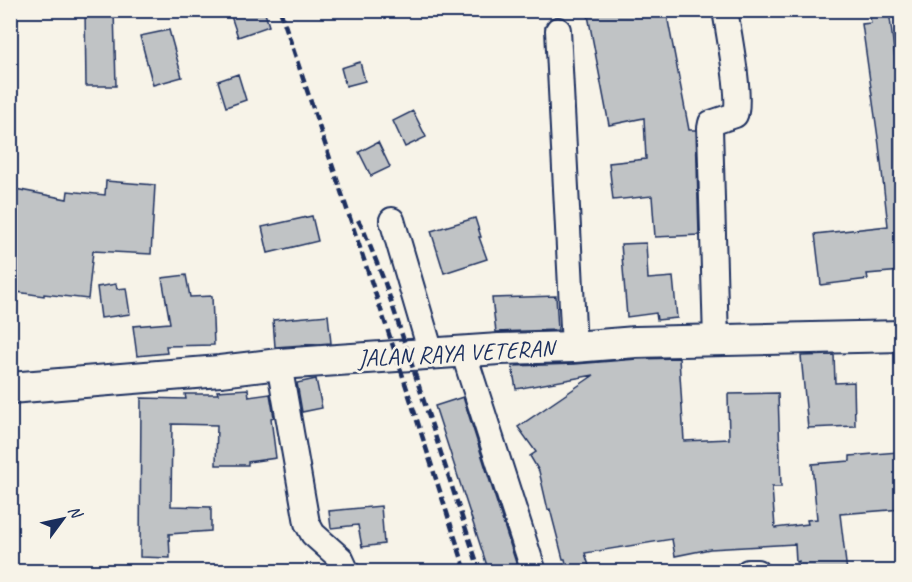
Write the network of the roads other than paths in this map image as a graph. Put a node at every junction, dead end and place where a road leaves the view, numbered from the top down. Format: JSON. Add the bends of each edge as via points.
{"nodes":[{"id":1,"x":725,"y":10,"type":"edge"},
{"id":2,"x":558,"y":30,"type":"dead end"},
{"id":3,"x":393,"y":220,"type":"dead end"},
{"id":4,"x":902,"y":336,"type":"edge"},
{"id":5,"x":716,"y":340,"type":"junction"},
{"id":6,"x":574,"y":347,"type":"junction"},
{"id":7,"x":463,"y":351,"type":"junction"},
{"id":8,"x":431,"y":353,"type":"junction"},
{"id":9,"x":279,"y":364,"type":"junction"},
{"id":10,"x":10,"y":388,"type":"edge"},
{"id":11,"x":346,"y":572,"type":"edge"},
{"id":12,"x":534,"y":572,"type":"edge"},
{"id":13,"x":748,"y":572,"type":"edge"},
{"id":14,"x":757,"y":572,"type":"edge"}],
"edges":[{"from":1,"to":5,"type":"street","via":[[737,110],[711,123],[710,128]]},
{"from":2,"to":6,"type":"street"},
{"from":3,"to":8,"type":"street"},
{"from":4,"to":5,"type":"street","name":"JALAN RAYA VETERAN"},
{"from":5,"to":6,"type":"street","name":"JALAN RAYA VETERAN"},
{"from":6,"to":7,"type":"street","name":"JALAN RAYA VETERAN"},
{"from":7,"to":8,"type":"street","name":"JALAN RAYA VETERAN"},
{"from":7,"to":12,"type":"street"},
{"from":8,"to":9,"type":"street","name":"JALAN RAYA VETERAN"},
{"from":9,"to":10,"type":"street","name":"JALAN RAYA VETERAN"},
{"from":9,"to":11,"type":"street","via":[[307,523],[313,534],[341,559]]},
{"from":13,"to":14,"type":"street"}]}
